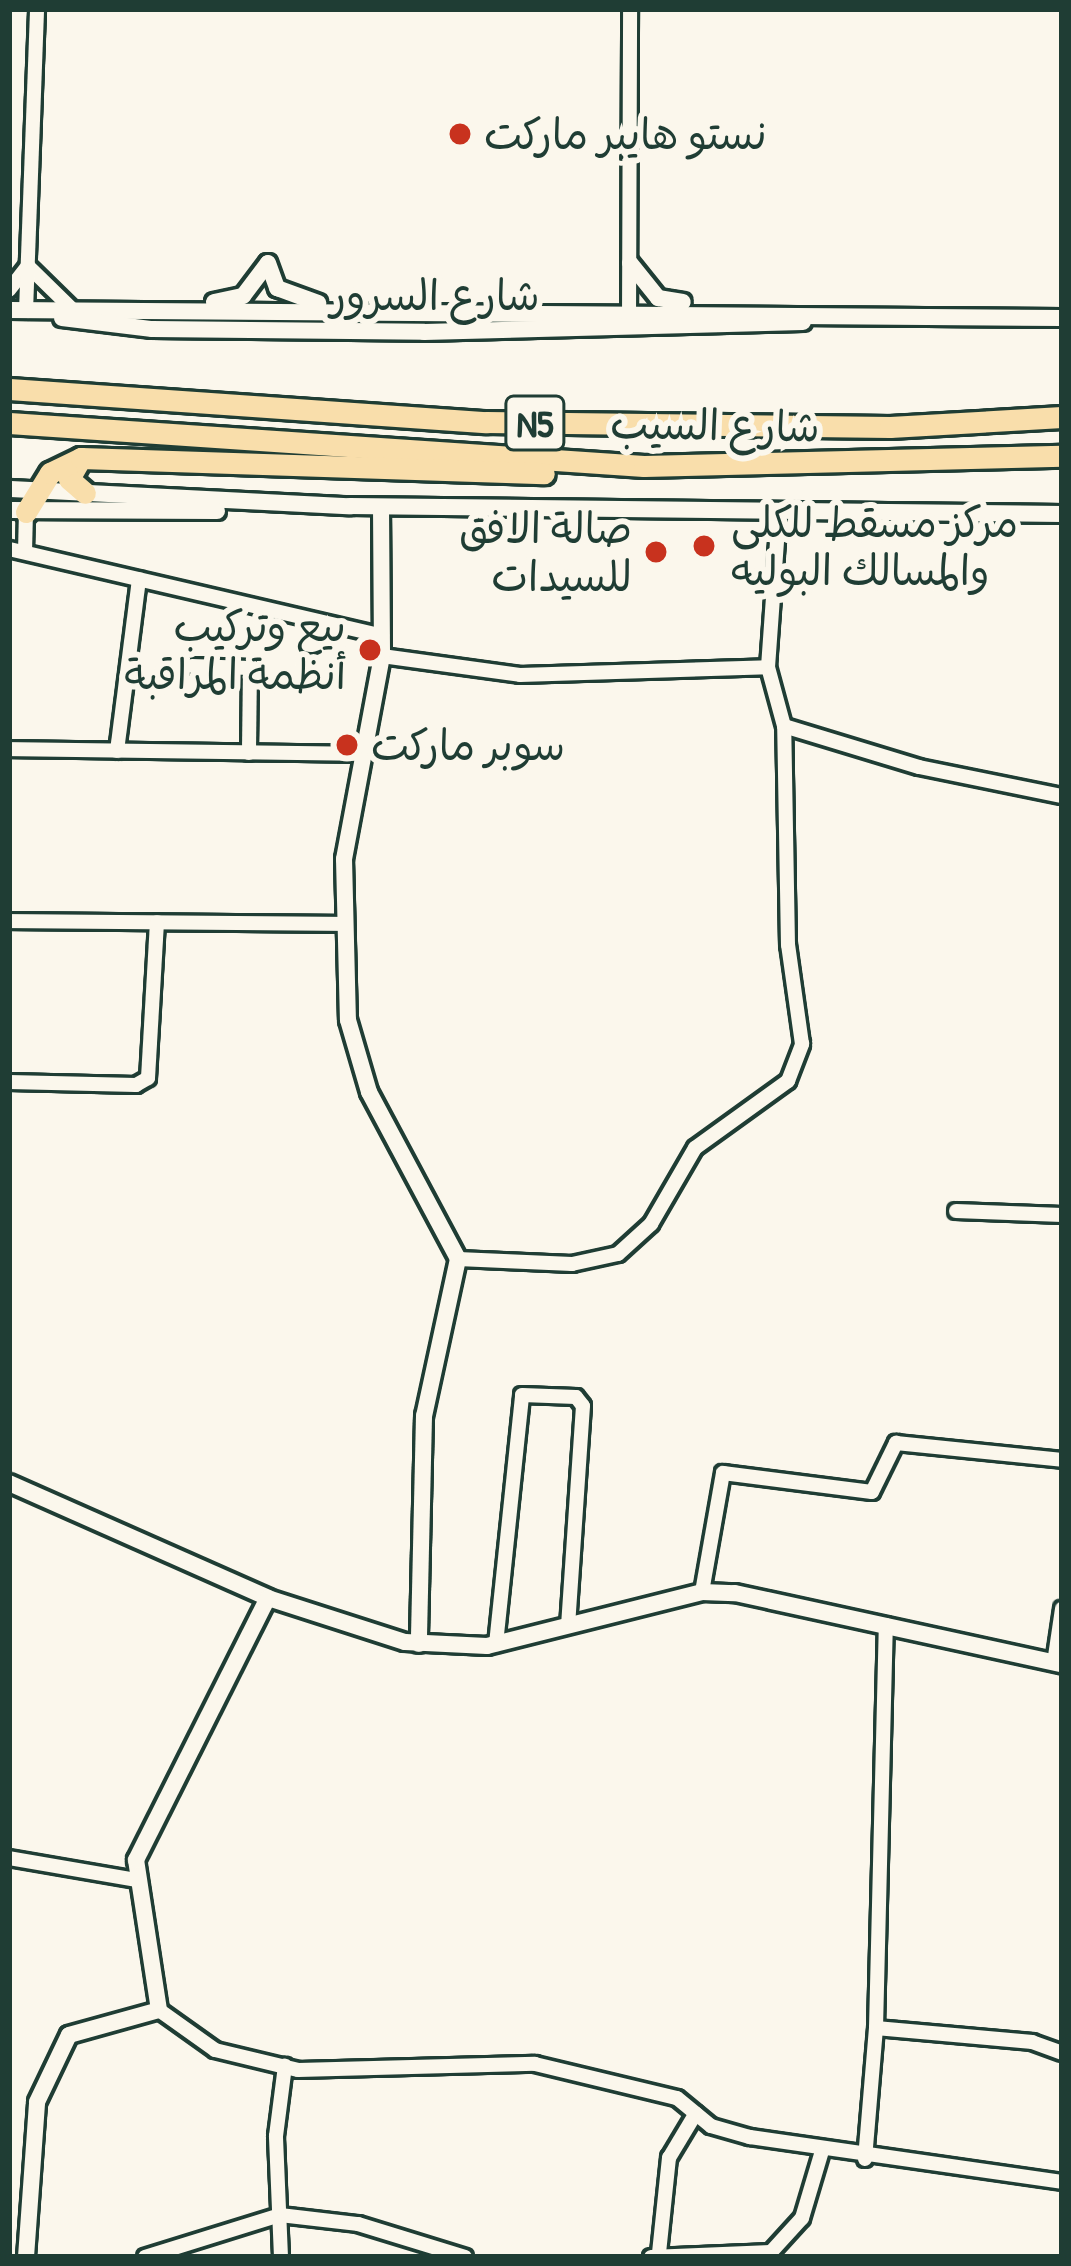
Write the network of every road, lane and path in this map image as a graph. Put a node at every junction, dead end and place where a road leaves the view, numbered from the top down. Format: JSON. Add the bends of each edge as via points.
{"nodes":[{"id":1,"x":37,"y":9,"type":"edge"},
{"id":2,"x":630,"y":9,"type":"edge"},
{"id":3,"x":630,"y":263,"type":"junction"},
{"id":4,"x":28,"y":266,"type":"junction"},
{"id":5,"x":9,"y":290,"type":"edge"},
{"id":6,"x":17,"y":310,"type":"edge"},
{"id":7,"x":73,"y":310,"type":"junction"},
{"id":8,"x":184,"y":310,"type":"junction"},
{"id":9,"x":513,"y":311,"type":"junction"},
{"id":10,"x":629,"y":311,"type":"junction"},
{"id":11,"x":748,"y":311,"type":"junction"},
{"id":12,"x":846,"y":317,"type":"junction"},
{"id":13,"x":1062,"y":318,"type":"edge"},
{"id":14,"x":629,"y":331,"type":"junction"},
{"id":15,"x":9,"y":389,"type":"edge"},
{"id":16,"x":1062,"y":417,"type":"edge"},
{"id":17,"x":9,"y":423,"type":"edge"},
{"id":18,"x":1062,"y":456,"type":"edge"},
{"id":19,"x":81,"y":458,"type":"junction"},
{"id":20,"x":644,"y":466,"type":"junction"},
{"id":21,"x":902,"y":466,"type":"junction"},
{"id":22,"x":1062,"y":467,"type":"edge"},
{"id":23,"x":85,"y":494,"type":"junction"},
{"id":24,"x":19,"y":500,"type":"edge"},
{"id":25,"x":350,"y":506,"type":"junction"},
{"id":26,"x":382,"y":507,"type":"junction"},
{"id":27,"x":779,"y":514,"type":"junction"},
{"id":28,"x":1062,"y":514,"type":"edge"},
{"id":29,"x":17,"y":551,"type":"edge"},
{"id":30,"x":139,"y":579,"type":"junction"},
{"id":31,"x":382,"y":636,"type":"junction"},
{"id":32,"x":382,"y":656,"type":"junction"},
{"id":33,"x":192,"y":666,"type":"dead end"},
{"id":34,"x":768,"y":667,"type":"junction"},
{"id":35,"x":784,"y":726,"type":"junction"},
{"id":36,"x":9,"y":749,"type":"edge"},
{"id":37,"x":117,"y":751,"type":"junction"},
{"id":38,"x":249,"y":753,"type":"junction"},
{"id":39,"x":364,"y":754,"type":"junction"},
{"id":40,"x":1062,"y":796,"type":"edge"},
{"id":41,"x":9,"y":921,"type":"edge"},
{"id":42,"x":157,"y":922,"type":"junction"},
{"id":43,"x":346,"y":924,"type":"junction"},
{"id":44,"x":9,"y":1082,"type":"edge"},
{"id":45,"x":956,"y":1211,"type":"dead end"},
{"id":46,"x":1062,"y":1215,"type":"edge"},
{"id":47,"x":458,"y":1259,"type":"junction"},
{"id":48,"x":1062,"y":1460,"type":"edge"},
{"id":49,"x":9,"y":1483,"type":"edge"},
{"id":50,"x":702,"y":1592,"type":"junction"},
{"id":51,"x":268,"y":1598,"type":"junction"},
{"id":52,"x":1062,"y":1609,"type":"edge"},
{"id":53,"x":568,"y":1624,"type":"junction"},
{"id":54,"x":886,"y":1624,"type":"junction"},
{"id":55,"x":419,"y":1644,"type":"junction"},
{"id":56,"x":496,"y":1644,"type":"junction"},
{"id":57,"x":1058,"y":1664,"type":"edge"},
{"id":58,"x":9,"y":1858,"type":"edge"},
{"id":59,"x":136,"y":1880,"type":"junction"},
{"id":60,"x":159,"y":2010,"type":"junction"},
{"id":61,"x":876,"y":2028,"type":"junction"},
{"id":62,"x":1062,"y":2053,"type":"edge"},
{"id":63,"x":285,"y":2066,"type":"junction"},
{"id":64,"x":696,"y":2113,"type":"junction"},
{"id":65,"x":822,"y":2151,"type":"junction"},
{"id":66,"x":865,"y":2159,"type":"junction"},
{"id":67,"x":1062,"y":2182,"type":"edge"},
{"id":68,"x":280,"y":2215,"type":"junction"},
{"id":69,"x":771,"y":2254,"type":"edge"},
{"id":70,"x":655,"y":2255,"type":"edge"},
{"id":71,"x":26,"y":2257,"type":"edge"},
{"id":72,"x":145,"y":2257,"type":"edge"},
{"id":73,"x":281,"y":2257,"type":"edge"},
{"id":74,"x":465,"y":2257,"type":"edge"}],
"edges":[{"from":1,"to":4,"type":"street"},
{"from":2,"to":3,"type":"street"},
{"from":3,"to":10,"type":"street"},
{"from":3,"to":11,"type":"street","via":[[658,298]]},
{"from":4,"to":5,"type":"street"},
{"from":4,"to":6,"type":"street"},
{"from":4,"to":7,"type":"street"},
{"from":6,"to":7,"type":"street","name":"شارع السرور"},
{"from":6,"to":14,"type":"street","name":"شارع السرور","via":[[152,328]]},
{"from":7,"to":8,"type":"street","name":"شارع السرور"},
{"from":8,"to":9,"type":"street","name":"شارع السرور"},
{"from":8,"to":9,"type":"street","via":[[243,296],[268,263],[278,288],[312,303],[493,302]]},
{"from":9,"to":10,"type":"street","name":"شارع السرور"},
{"from":10,"to":11,"type":"street","name":"شارع السرور"},
{"from":10,"to":14,"type":"street"},
{"from":11,"to":12,"type":"street","name":"شارع السرور"},
{"from":12,"to":13,"type":"street","name":"شارع السرور"},
{"from":12,"to":14,"type":"street","name":"شارع السرور"},
{"from":15,"to":16,"type":"highway","name":"شارع السيب","number":"N5","via":[[486,422],[890,427]]},
{"from":17,"to":20,"type":"highway","name":"شارع السيب","number":"N5"},
{"from":18,"to":21,"type":"highway","name":"شارع السيب","number":"N5"},
{"from":19,"to":20,"type":"highway","via":[[593,474]]},
{"from":19,"to":23,"type":"highway","via":[[69,479]]},
{"from":19,"to":24,"type":"highway"},
{"from":20,"to":21,"type":"highway","name":"شارع السيب","number":"N5"},
{"from":21,"to":22,"type":"highway"},
{"from":23,"to":24,"type":"street"},
{"from":23,"to":25,"type":"street"},
{"from":24,"to":25,"type":"street"},
{"from":24,"to":29,"type":"street"},
{"from":25,"to":26,"type":"street"},
{"from":26,"to":27,"type":"street"},
{"from":26,"to":31,"type":"street"},
{"from":27,"to":28,"type":"street"},
{"from":27,"to":34,"type":"street"},
{"from":29,"to":30,"type":"street"},
{"from":30,"to":31,"type":"street"},
{"from":30,"to":37,"type":"street"},
{"from":31,"to":32,"type":"street"},
{"from":32,"to":34,"type":"street","via":[[520,675]]},
{"from":32,"to":39,"type":"street"},
{"from":33,"to":38,"type":"street","via":[[250,668]]},
{"from":34,"to":35,"type":"street"},
{"from":35,"to":40,"type":"street","via":[[919,767]]},
{"from":35,"to":47,"type":"street","via":[[788,945],[802,1044],[788,1081],[694,1148],[650,1224],[618,1254],[572,1264]]},
{"from":36,"to":37,"type":"street"},
{"from":37,"to":38,"type":"street"},
{"from":38,"to":39,"type":"street"},
{"from":39,"to":43,"type":"street","via":[[344,859]]},
{"from":41,"to":42,"type":"street"},
{"from":42,"to":43,"type":"street"},
{"from":42,"to":44,"type":"street","via":[[148,1078]]},
{"from":43,"to":47,"type":"street","via":[[353,1054]]},
{"from":45,"to":46,"type":"street"},
{"from":47,"to":55,"type":"street","via":[[424,1416]]},
{"from":48,"to":50,"type":"street","via":[[896,1443],[872,1492],[723,1474]]},
{"from":49,"to":51,"type":"street"},
{"from":50,"to":53,"type":"street"},
{"from":50,"to":54,"type":"street"},
{"from":51,"to":55,"type":"street"},
{"from":51,"to":59,"type":"street","via":[[144,1836]]},
{"from":52,"to":57,"type":"street"},
{"from":53,"to":56,"type":"street"},
{"from":53,"to":56,"type":"street","via":[[583,1406],[576,1397],[522,1395]]},
{"from":54,"to":57,"type":"street"},
{"from":54,"to":61,"type":"street"},
{"from":55,"to":56,"type":"street"},
{"from":58,"to":59,"type":"street"},
{"from":59,"to":60,"type":"street"},
{"from":60,"to":63,"type":"street","via":[[215,2050]]},
{"from":60,"to":71,"type":"street","via":[[83,2026],[55,2053],[29,2144]]},
{"from":61,"to":62,"type":"street","via":[[1032,2042]]},
{"from":61,"to":66,"type":"street"},
{"from":63,"to":64,"type":"street","via":[[535,2064],[677,2098]]},
{"from":63,"to":68,"type":"street","via":[[276,2137]]},
{"from":64,"to":65,"type":"street","via":[[750,2138]]},
{"from":64,"to":70,"type":"street","via":[[663,2179]]},
{"from":65,"to":66,"type":"street"},
{"from":65,"to":69,"type":"street","via":[[802,2218]]},
{"from":66,"to":67,"type":"street"},
{"from":68,"to":72,"type":"street"},
{"from":68,"to":73,"type":"street"},
{"from":68,"to":74,"type":"street","via":[[358,2224]]},
{"from":69,"to":70,"type":"street"}]}
